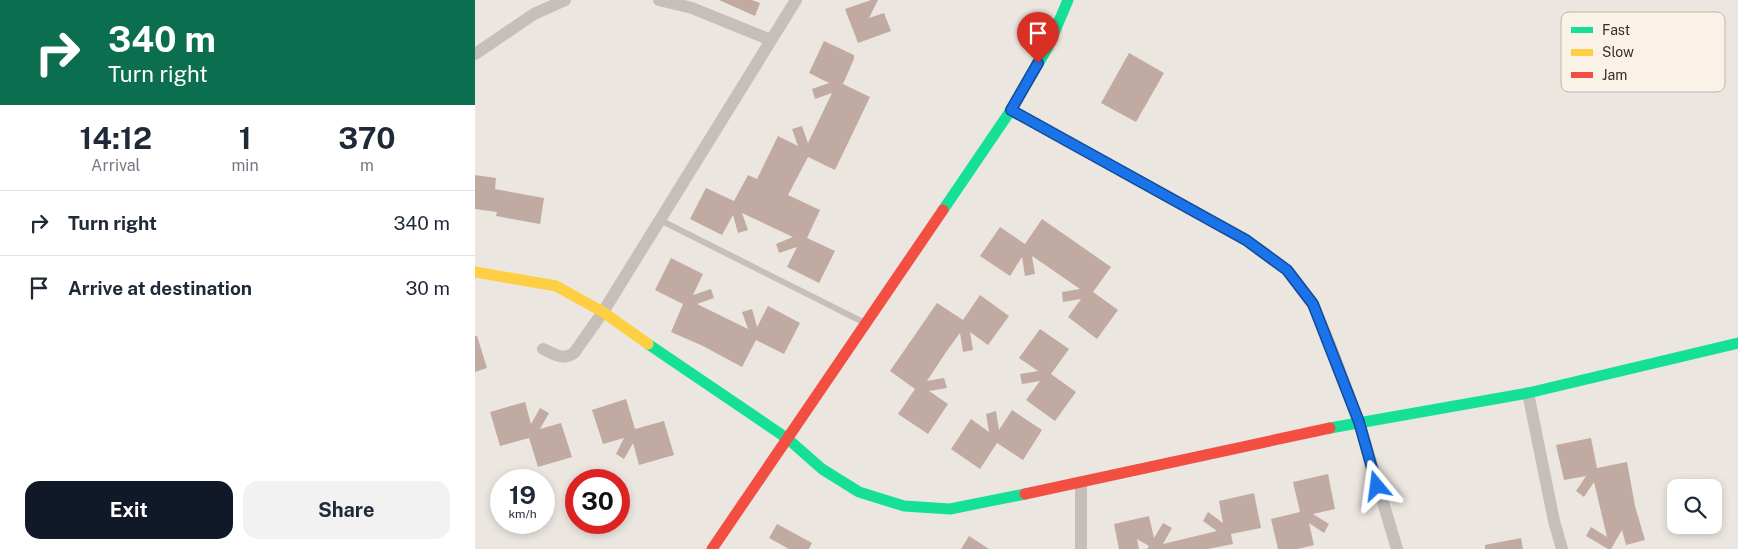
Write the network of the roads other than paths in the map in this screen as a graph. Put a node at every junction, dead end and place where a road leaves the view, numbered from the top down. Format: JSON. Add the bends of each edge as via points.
{"nodes":[{"id":1,"x":565,"y":0,"type":"edge"},
{"id":2,"x":659,"y":0,"type":"edge"},
{"id":3,"x":796,"y":0,"type":"edge"},
{"id":4,"x":1068,"y":0,"type":"edge"},
{"id":5,"x":771,"y":40,"type":"junction"},
{"id":6,"x":475,"y":54,"type":"edge"},
{"id":7,"x":1011,"y":110,"type":"junction"},
{"id":8,"x":660,"y":220,"type":"junction"},
{"id":9,"x":475,"y":272,"type":"edge"},
{"id":10,"x":603,"y":312,"type":"junction"},
{"id":11,"x":866,"y":324,"type":"junction"},
{"id":12,"x":1738,"y":343,"type":"edge"},
{"id":13,"x":543,"y":349,"type":"dead end"},
{"id":14,"x":1528,"y":393,"type":"junction"},
{"id":15,"x":1359,"y":422,"type":"junction"},
{"id":16,"x":788,"y":439,"type":"junction"},
{"id":17,"x":1081,"y":483,"type":"junction"},
{"id":18,"x":712,"y":549,"type":"edge"},
{"id":19,"x":1081,"y":549,"type":"edge"},
{"id":20,"x":1397,"y":549,"type":"edge"},
{"id":21,"x":1562,"y":549,"type":"edge"}],
"edges":[{"from":1,"to":6,"type":"street","via":[[534,14]]},
{"from":2,"to":5,"type":"street","via":[[692,8]]},
{"from":3,"to":5,"type":"street"},
{"from":4,"to":7,"type":"street","via":[[1048,47]]},
{"from":5,"to":8,"type":"street"},
{"from":7,"to":11,"type":"street"},
{"from":7,"to":15,"type":"street","via":[[1246,240],[1287,270],[1313,304]]},
{"from":8,"to":10,"type":"street"},
{"from":8,"to":11,"type":"lane"},
{"from":9,"to":10,"type":"street","via":[[556,286]]},
{"from":10,"to":13,"type":"street","via":[[568,357],[562,358]]},
{"from":10,"to":16,"type":"street"},
{"from":11,"to":16,"type":"street"},
{"from":12,"to":14,"type":"street"},
{"from":14,"to":15,"type":"street"},
{"from":14,"to":21,"type":"street"},
{"from":15,"to":17,"type":"street"},
{"from":15,"to":20,"type":"street"},
{"from":16,"to":17,"type":"street","via":[[823,469],[859,492],[904,506],[950,509]]},
{"from":16,"to":18,"type":"street"},
{"from":17,"to":19,"type":"street"}]}
